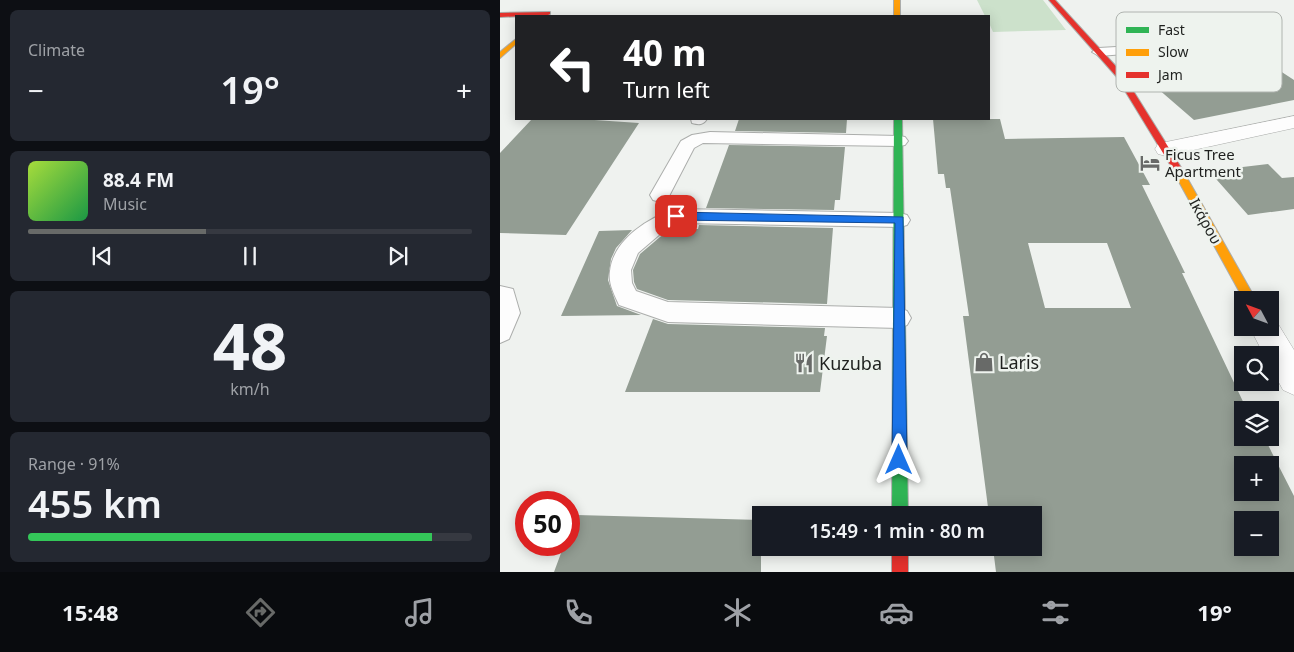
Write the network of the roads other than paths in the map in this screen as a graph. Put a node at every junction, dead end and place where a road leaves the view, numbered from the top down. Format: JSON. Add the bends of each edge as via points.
{"nodes":[{"id":1,"x":897,"y":0,"type":"edge"},
{"id":2,"x":1052,"y":0,"type":"edge"},
{"id":3,"x":549,"y":12,"type":"edge"},
{"id":4,"x":500,"y":15,"type":"edge"},
{"id":5,"x":897,"y":15,"type":"edge"},
{"id":6,"x":515,"y":42,"type":"edge"},
{"id":7,"x":1116,"y":51,"type":"edge"},
{"id":8,"x":1099,"y":52,"type":"junction"},
{"id":9,"x":500,"y":56,"type":"edge"},
{"id":10,"x":1116,"y":72,"type":"edge"},
{"id":11,"x":1130,"y":92,"type":"edge"},
{"id":12,"x":898,"y":120,"type":"edge"},
{"id":13,"x":1294,"y":122,"type":"edge"},
{"id":14,"x":899,"y":141,"type":"junction"},
{"id":15,"x":1166,"y":150,"type":"junction"},
{"id":16,"x":660,"y":195,"type":"dead end"},
{"id":17,"x":900,"y":220,"type":"junction"},
{"id":18,"x":1245,"y":291,"type":"edge"},
{"id":19,"x":500,"y":295,"type":"edge"},
{"id":20,"x":899,"y":318,"type":"junction"},
{"id":21,"x":500,"y":332,"type":"edge"},
{"id":22,"x":1269,"y":336,"type":"edge"},
{"id":23,"x":1294,"y":380,"type":"edge"},
{"id":24,"x":900,"y":506,"type":"edge"},
{"id":25,"x":900,"y":556,"type":"edge"},
{"id":26,"x":900,"y":572,"type":"edge"}],
"edges":[{"from":1,"to":5,"type":"street"},
{"from":2,"to":8,"type":"street","name":"Ικάρου"},
{"from":3,"to":4,"type":"street"},
{"from":6,"to":9,"type":"street"},
{"from":7,"to":8,"type":"lane"},
{"from":8,"to":10,"type":"street","name":"Ικάρου"},
{"from":11,"to":15,"type":"street","name":"Ικάρου"},
{"from":12,"to":14,"type":"street"},
{"from":13,"to":15,"type":"street"},
{"from":14,"to":16,"type":"lane","via":[[710,136],[687,145]]},
{"from":14,"to":17,"type":"street"},
{"from":15,"to":18,"type":"street","name":"Ικάρου"},
{"from":17,"to":20,"type":"street"},
{"from":17,"to":20,"type":"lane","via":[[676,216],[651,228],[634,242],[620,268],[621,288],[626,298],[668,312]]},
{"from":19,"to":21,"type":"lane","via":[[506,296],[508,313]]},
{"from":20,"to":24,"type":"street"},
{"from":22,"to":23,"type":"street"},
{"from":25,"to":26,"type":"street"}]}
